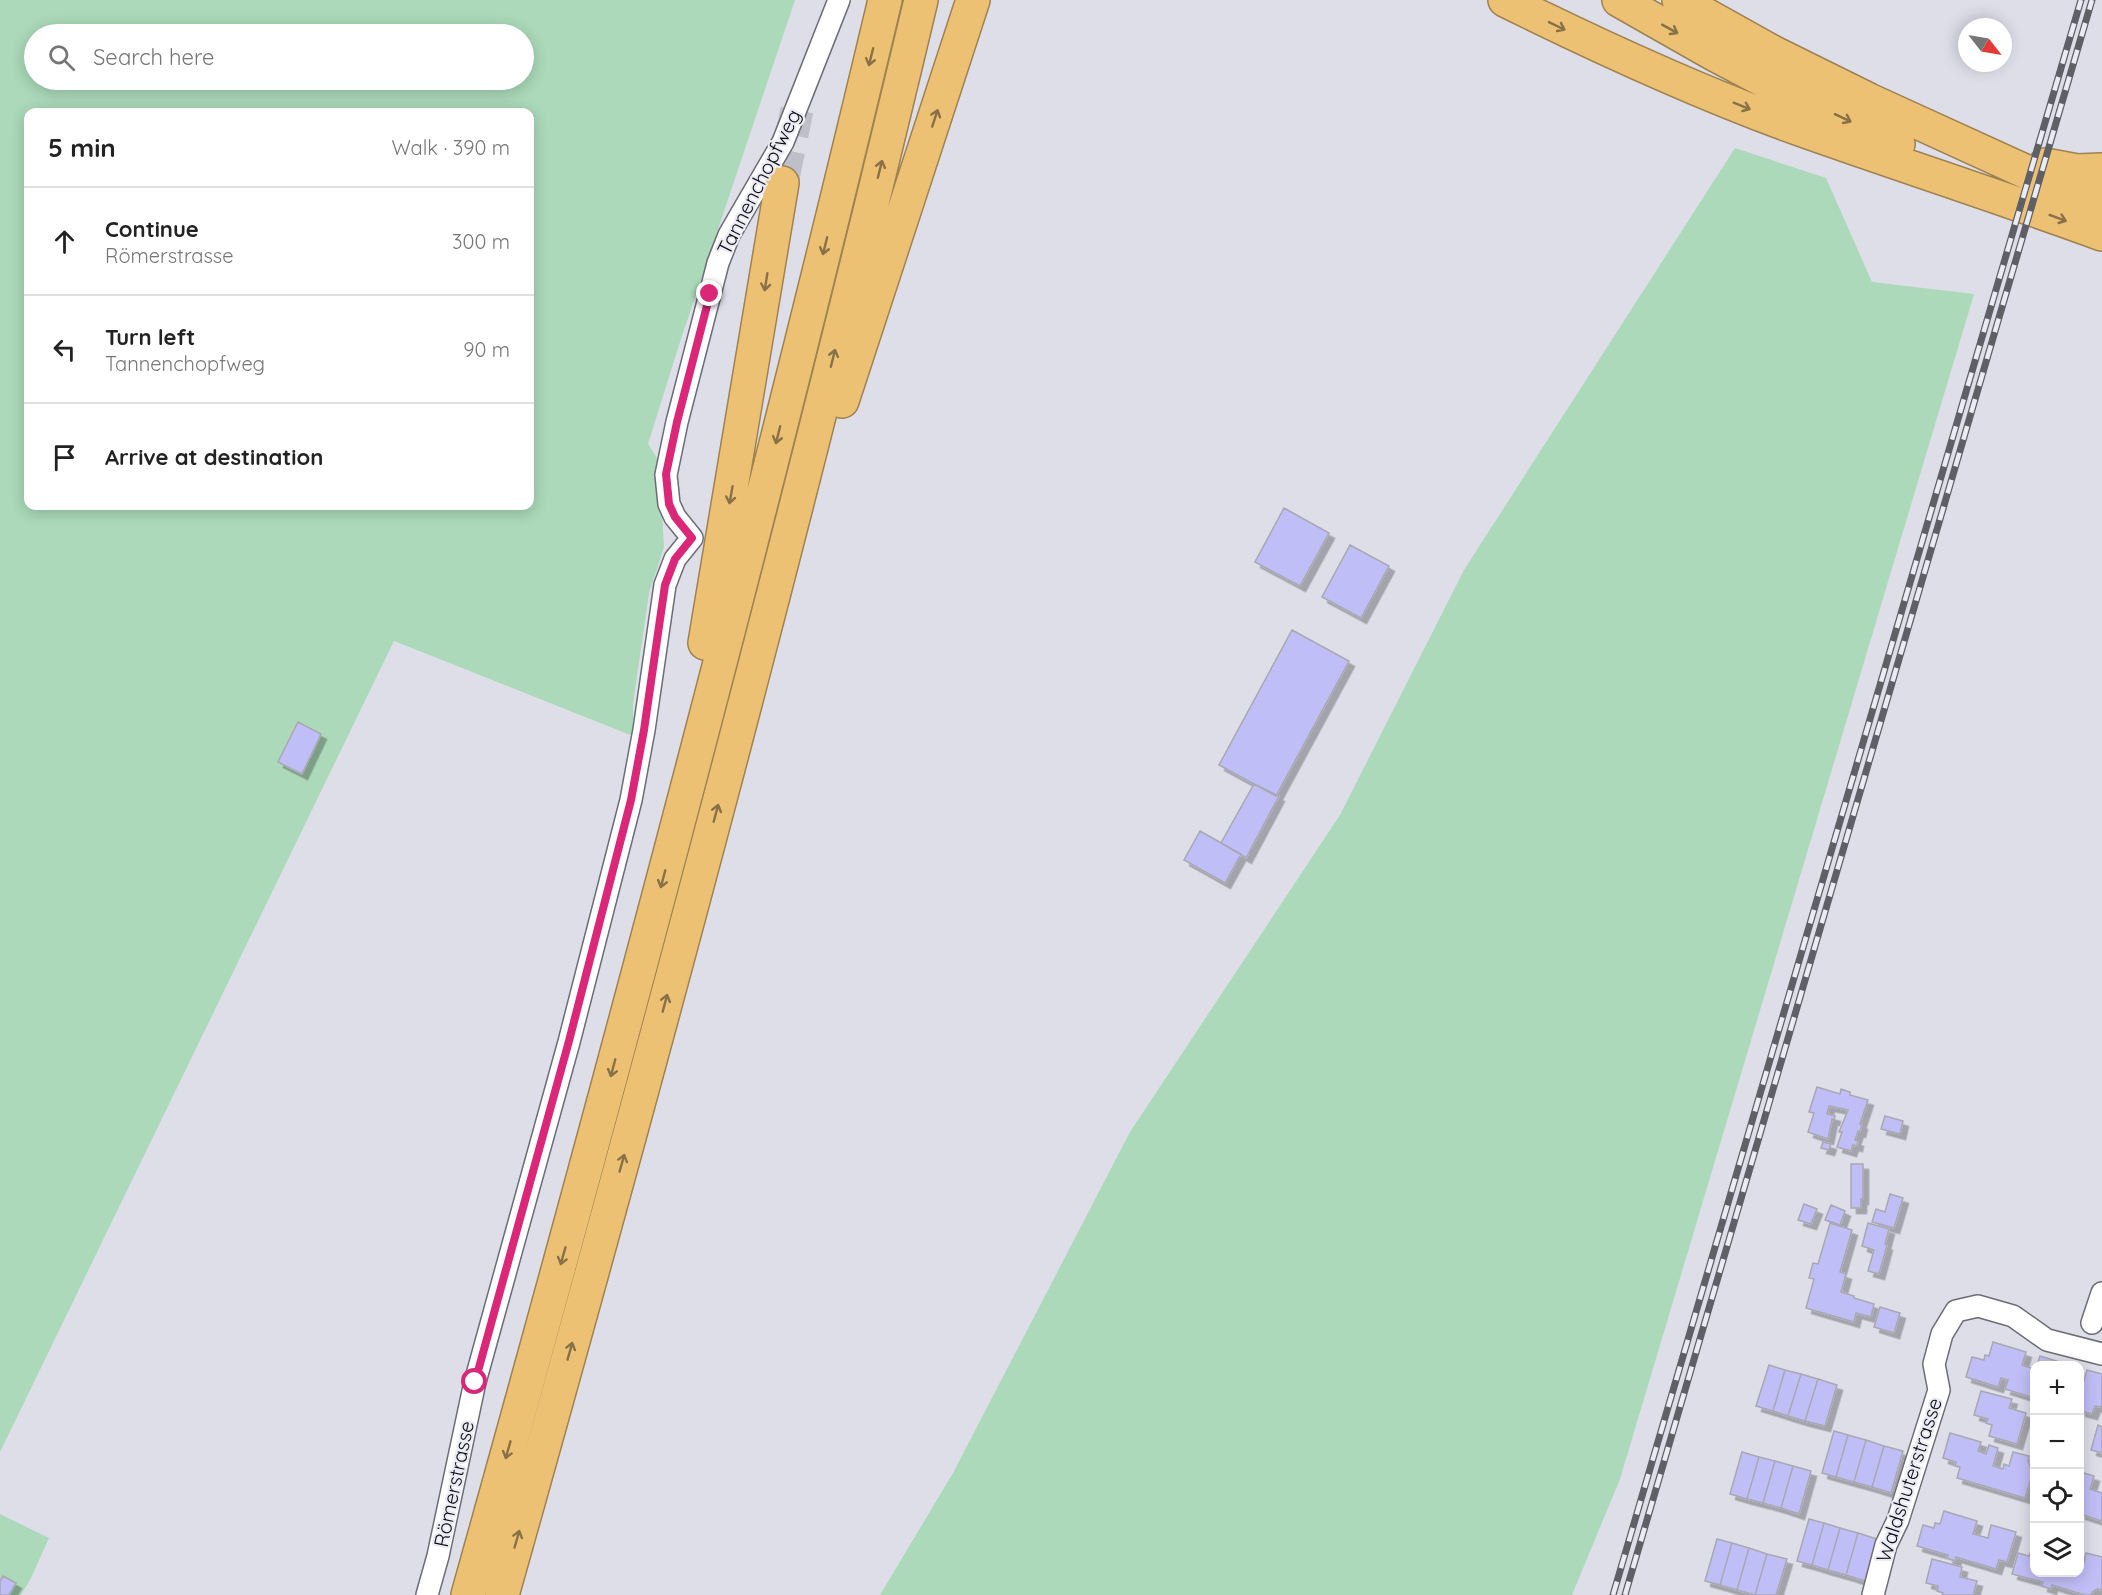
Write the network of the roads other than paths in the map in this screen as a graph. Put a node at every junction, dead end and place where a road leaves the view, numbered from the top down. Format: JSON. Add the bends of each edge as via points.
{"nodes":[{"id":1,"x":838,"y":0,"type":"edge"},
{"id":2,"x":885,"y":0,"type":"edge"},
{"id":3,"x":921,"y":0,"type":"edge"},
{"id":4,"x":973,"y":0,"type":"edge"},
{"id":5,"x":1505,"y":0,"type":"edge"},
{"id":6,"x":1619,"y":0,"type":"edge"},
{"id":7,"x":1679,"y":0,"type":"edge"},
{"id":8,"x":1960,"y":140,"type":"junction"},
{"id":9,"x":2102,"y":170,"type":"edge"},
{"id":10,"x":782,"y":183,"type":"tunnel mouth"},
{"id":11,"x":2102,"y":201,"type":"edge"},
{"id":12,"x":2015,"y":203,"type":"junction"},
{"id":13,"x":2102,"y":234,"type":"edge"},
{"id":14,"x":692,"y":538,"type":"joint"},
{"id":15,"x":756,"y":659,"type":"junction"},
{"id":16,"x":678,"y":823,"type":"junction"},
{"id":17,"x":2102,"y":1293,"type":"edge"},
{"id":18,"x":2092,"y":1323,"type":"dead end"},
{"id":19,"x":2102,"y":1354,"type":"edge"},
{"id":20,"x":426,"y":1595,"type":"edge"},
{"id":21,"x":468,"y":1595,"type":"edge"},
{"id":22,"x":502,"y":1595,"type":"edge"},
{"id":23,"x":1873,"y":1595,"type":"edge"}],
"edges":[{"from":1,"to":14,"type":"street","name":"Tannenchopfweg","via":[[783,142],[729,235],[718,263],[666,474],[669,504]]},
{"from":2,"to":16,"type":"highway","one_way":true},
{"from":15,"to":3,"type":"highway","one_way":true},
{"from":15,"to":4,"type":"highway","one_way":true},
{"from":5,"to":12,"type":"highway","one_way":true,"via":[[1688,85],[1795,127]]},
{"from":6,"to":12,"type":"highway","one_way":true,"via":[[1784,91]]},
{"from":7,"to":8,"type":"highway","via":[[1822,77]]},
{"from":8,"to":9,"type":"highway","via":[[2052,167]]},
{"from":8,"to":11,"type":"highway"},
{"from":10,"to":16,"type":"highway","one_way":true},
{"from":12,"to":13,"type":"highway","one_way":true},
{"from":14,"to":20,"type":"street","name":"Römerstrasse","via":[[675,559],[665,585],[631,800],[475,1382]]},
{"from":22,"to":15,"type":"highway","one_way":true},
{"from":16,"to":21,"type":"highway","one_way":true},
{"from":17,"to":18,"type":"street"},
{"from":19,"to":23,"type":"street","name":"Waldshuterstrasse","via":[[2048,1340],[2013,1316],[1978,1306],[1956,1311],[1942,1335],[1934,1364],[1939,1390]]}]}
